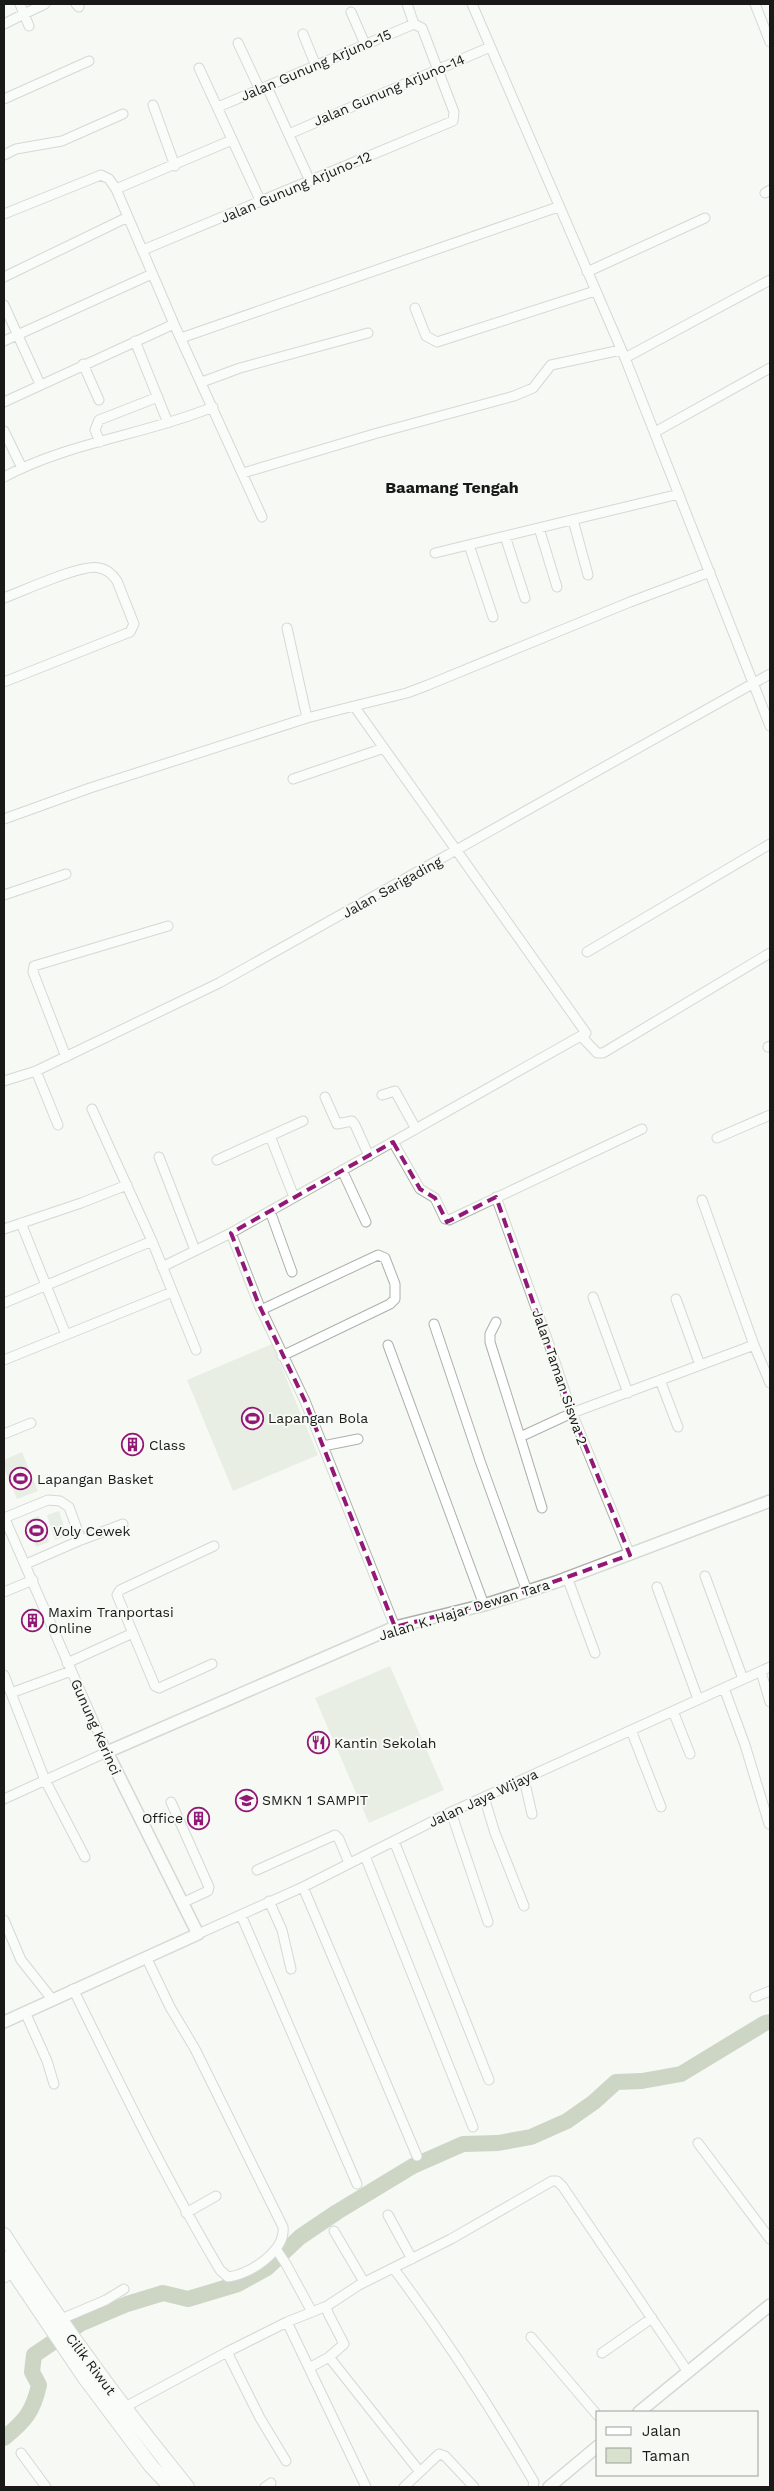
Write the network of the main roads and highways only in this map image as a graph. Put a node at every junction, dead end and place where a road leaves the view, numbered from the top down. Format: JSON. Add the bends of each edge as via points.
{"nodes":[{"id":1,"x":4,"y":2238,"type":"edge"},
{"id":2,"x":4,"y":2258,"type":"edge"},
{"id":3,"x":8,"y":2276,"type":"edge"},
{"id":4,"x":58,"y":2325,"type":"junction"},
{"id":5,"x":90,"y":2374,"type":"junction"},
{"id":6,"x":171,"y":2487,"type":"edge"},
{"id":7,"x":187,"y":2487,"type":"edge"}],
"edges":[{"from":1,"to":4,"type":"main road","name":"Cilik Riwut"},
{"from":2,"to":3,"type":"main road","name":"Cilik Riwut"},
{"from":3,"to":4,"type":"main road","name":"Cilik Riwut"},
{"from":4,"to":5,"type":"main road","name":"Cilik Riwut"},
{"from":5,"to":6,"type":"main road","name":"Cilik Riwut","via":[[151,2466]]},
{"from":5,"to":7,"type":"main road","name":"Cilik Riwut","via":[[125,2407]]}]}
